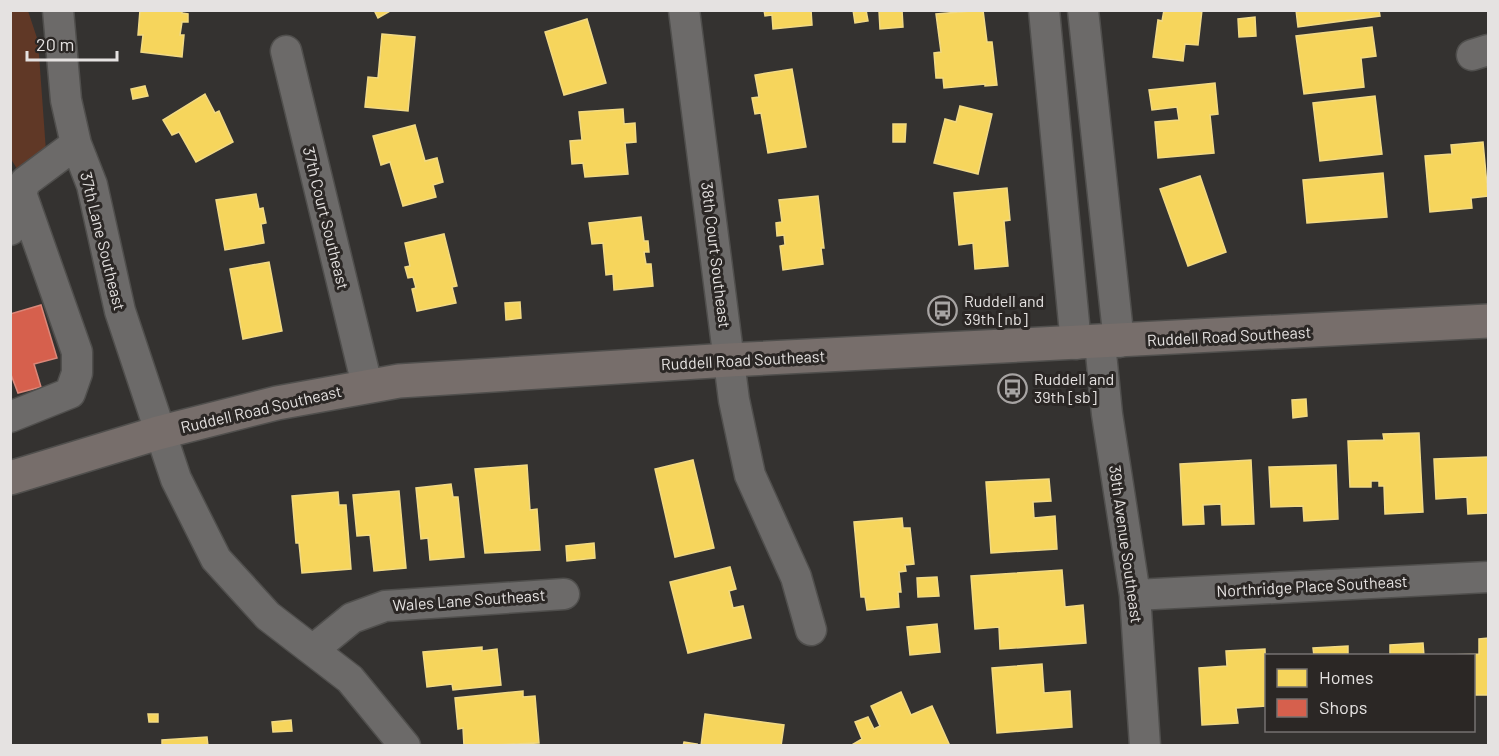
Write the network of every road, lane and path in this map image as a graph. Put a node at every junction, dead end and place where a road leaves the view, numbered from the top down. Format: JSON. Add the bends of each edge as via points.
{"nodes":[{"id":1,"x":58,"y":10,"type":"edge"},
{"id":2,"x":684,"y":10,"type":"edge"},
{"id":3,"x":1044,"y":10,"type":"edge"},
{"id":4,"x":1083,"y":10,"type":"edge"},
{"id":5,"x":286,"y":51,"type":"dead end"},
{"id":6,"x":76,"y":144,"type":"junction"},
{"id":7,"x":21,"y":193,"type":"junction"},
{"id":8,"x":10,"y":230,"type":"edge"},
{"id":9,"x":1488,"y":321,"type":"edge"},
{"id":10,"x":1098,"y":343,"type":"junction"},
{"id":11,"x":729,"y":360,"type":"junction"},
{"id":12,"x":367,"y":385,"type":"junction"},
{"id":13,"x":10,"y":417,"type":"edge"},
{"id":14,"x":158,"y":433,"type":"junction"},
{"id":15,"x":10,"y":478,"type":"edge"},
{"id":16,"x":1488,"y":577,"type":"edge"},
{"id":17,"x":564,"y":594,"type":"dead end"},
{"id":18,"x":1135,"y":595,"type":"junction"},
{"id":19,"x":811,"y":630,"type":"dead end"},
{"id":20,"x":314,"y":649,"type":"junction"},
{"id":21,"x":405,"y":746,"type":"edge"},
{"id":22,"x":1145,"y":746,"type":"edge"}],
"edges":[{"from":1,"to":6,"type":"street","name":"37th Lane Southeast","via":[[66,100]]},
{"from":2,"to":11,"type":"street","name":"38th Court Southeast"},
{"from":3,"to":10,"type":"street","name":"39th Avenue Southeast"},
{"from":4,"to":10,"type":"street","name":"39th Avenue Southeast"},
{"from":5,"to":12,"type":"street","name":"37th Court Southeast"},
{"from":6,"to":7,"type":"street","via":[[25,182]]},
{"from":6,"to":14,"type":"street","name":"37th Lane Southeast","via":[[92,185],[120,311]]},
{"from":7,"to":8,"type":"street"},
{"from":7,"to":13,"type":"street","via":[[76,352],[77,373],[70,393]]},
{"from":9,"to":10,"type":"main road","name":"Ruddell Road Southeast"},
{"from":10,"to":11,"type":"main road","name":"Ruddell Road Southeast"},
{"from":10,"to":18,"type":"street","name":"39th Avenue Southeast"},
{"from":11,"to":12,"type":"main road","name":"Ruddell Road Southeast"},
{"from":11,"to":19,"type":"street","name":"38th Court Southeast","via":[[750,475],[796,577]]},
{"from":12,"to":14,"type":"main road","name":"Ruddell Road Southeast"},
{"from":14,"to":15,"type":"main road","name":"Ruddell Road Southeast"},
{"from":14,"to":20,"type":"street","name":"37th Lane Southeast","via":[[216,559],[268,616]]},
{"from":16,"to":18,"type":"street","name":"Northridge Place Southeast"},
{"from":17,"to":20,"type":"street","name":"Wales Lane Southeast","via":[[385,606],[352,618]]},
{"from":18,"to":22,"type":"street","name":"39th Avenue Southeast"},
{"from":20,"to":21,"type":"street","name":"37th Lane Southeast","via":[[350,679]]}]}
